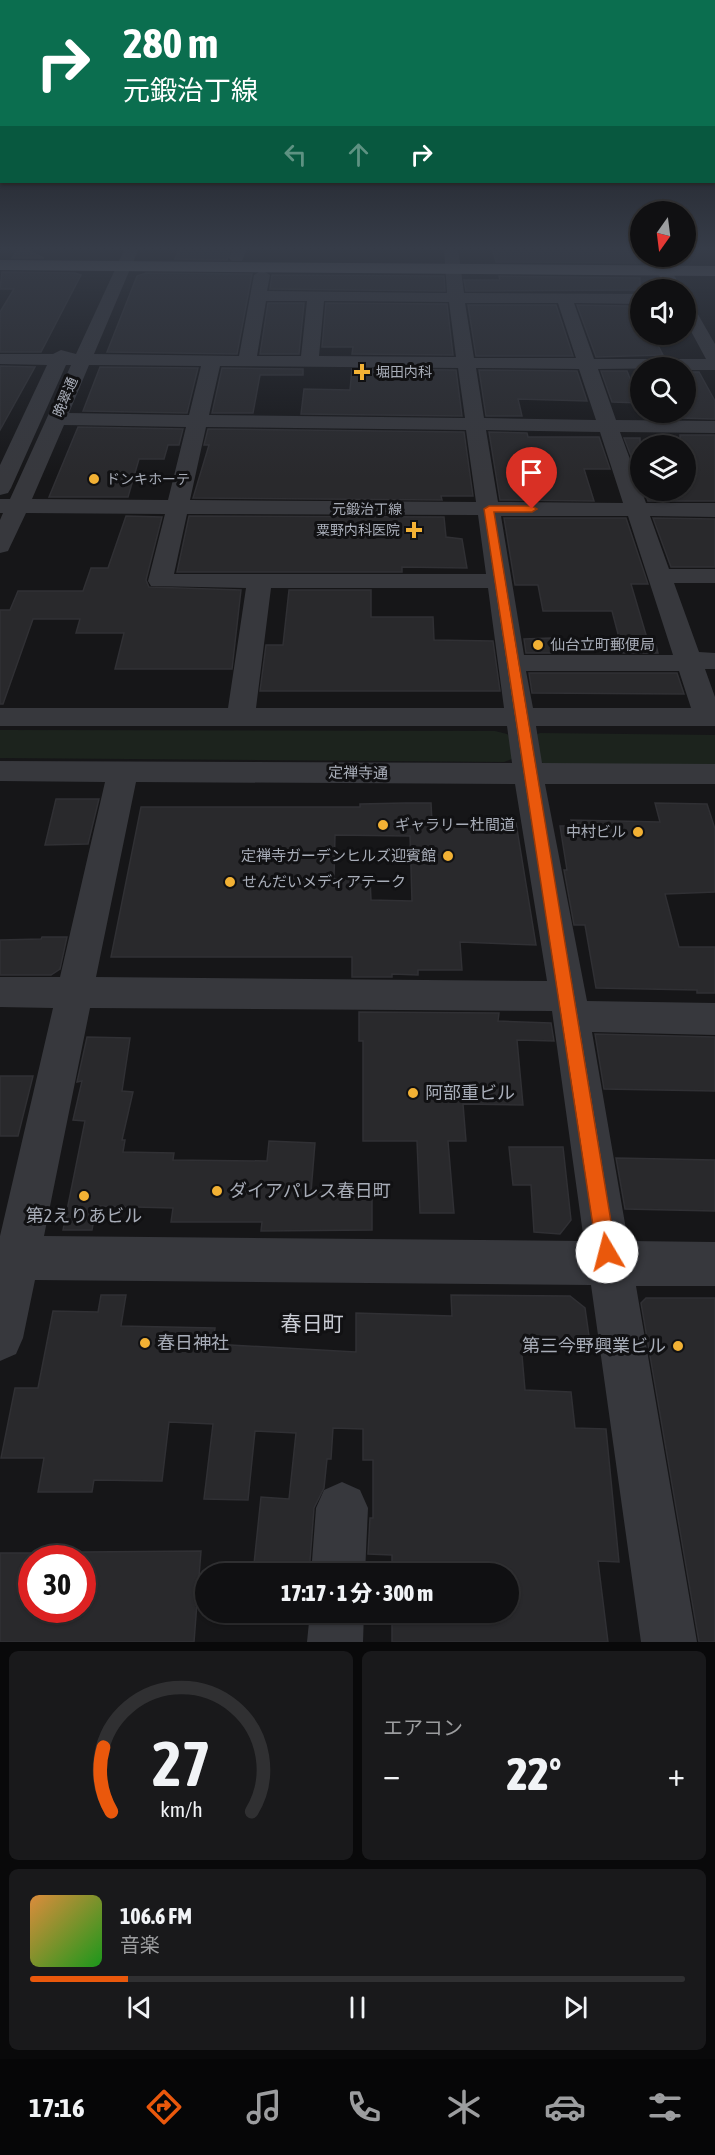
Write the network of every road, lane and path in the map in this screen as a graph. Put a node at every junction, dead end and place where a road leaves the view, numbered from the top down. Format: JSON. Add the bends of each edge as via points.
{"nodes":[{"id":1,"x":94,"y":325,"type":"edge"},
{"id":2,"x":253,"y":325,"type":"edge"},
{"id":3,"x":313,"y":325,"type":"edge"},
{"id":4,"x":460,"y":325,"type":"edge"},
{"id":5,"x":573,"y":325,"type":"edge"},
{"id":6,"x":696,"y":329,"type":"edge"},
{"id":7,"x":72,"y":333,"type":"dead end"},
{"id":8,"x":0,"y":359,"type":"edge"},
{"id":9,"x":58,"y":359,"type":"junction"},
{"id":10,"x":81,"y":359,"type":"junction"},
{"id":11,"x":212,"y":360,"type":"junction"},
{"id":12,"x":247,"y":360,"type":"junction"},
{"id":13,"x":310,"y":360,"type":"junction"},
{"id":14,"x":466,"y":361,"type":"junction"},
{"id":15,"x":586,"y":363,"type":"junction"},
{"id":16,"x":714,"y":366,"type":"edge"},
{"id":17,"x":56,"y":419,"type":"junction"},
{"id":18,"x":199,"y":421,"type":"junction"},
{"id":19,"x":474,"y":424,"type":"junction"},
{"id":20,"x":609,"y":425,"type":"junction"},
{"id":21,"x":715,"y":427,"type":"edge"},
{"id":22,"x":0,"y":488,"type":"edge"},
{"id":23,"x":9,"y":506,"type":"edge"},
{"id":24,"x":177,"y":507,"type":"junction"},
{"id":25,"x":489,"y":509,"type":"junction"},
{"id":26,"x":639,"y":510,"type":"junction"},
{"id":27,"x":715,"y":510,"type":"edge"},
{"id":28,"x":0,"y":546,"type":"edge"},
{"id":29,"x":659,"y":576,"type":"junction"},
{"id":30,"x":715,"y":576,"type":"edge"},
{"id":31,"x":499,"y":580,"type":"junction"},
{"id":32,"x":259,"y":582,"type":"junction"},
{"id":33,"x":715,"y":661,"type":"edge"},
{"id":34,"x":688,"y":662,"type":"junction"},
{"id":35,"x":512,"y":663,"type":"junction"},
{"id":36,"x":241,"y":716,"type":"junction"},
{"id":37,"x":520,"y":716,"type":"junction"},
{"id":38,"x":0,"y":717,"type":"edge"},
{"id":39,"x":712,"y":717,"type":"edge"},
{"id":40,"x":123,"y":770,"type":"junction"},
{"id":41,"x":0,"y":771,"type":"edge"},
{"id":42,"x":715,"y":774,"type":"edge"},
{"id":43,"x":530,"y":775,"type":"junction"},
{"id":44,"x":0,"y":992,"type":"edge"},
{"id":45,"x":74,"y":992,"type":"junction"},
{"id":46,"x":570,"y":1006,"type":"junction"},
{"id":47,"x":715,"y":1019,"type":"edge"},
{"id":48,"x":9,"y":1258,"type":"edge"},
{"id":49,"x":608,"y":1264,"type":"junction"},
{"id":50,"x":715,"y":1264,"type":"edge"},
{"id":51,"x":0,"y":1338,"type":"edge"},
{"id":52,"x":342,"y":1508,"type":"dead end"},
{"id":53,"x":340,"y":1563,"type":"edge"},
{"id":54,"x":336,"y":1623,"type":"edge"},
{"id":55,"x":335,"y":1642,"type":"edge"},
{"id":56,"x":669,"y":1642,"type":"edge"}],
"edges":[{"from":1,"to":10,"type":"street","name":"晩翠通"},
{"from":2,"to":12,"type":"street"},
{"from":3,"to":13,"type":"street"},
{"from":4,"to":14,"type":"street"},
{"from":5,"to":15,"type":"street"},
{"from":6,"to":16,"type":"street"},
{"from":7,"to":9,"type":"street","name":"晩翠通"},
{"from":8,"to":9,"type":"street"},
{"from":9,"to":10,"type":"street"},
{"from":9,"to":22,"type":"street","name":"晩翠通"},
{"from":10,"to":11,"type":"street"},
{"from":10,"to":17,"type":"street","name":"晩翠通"},
{"from":11,"to":12,"type":"street"},
{"from":11,"to":18,"type":"street"},
{"from":12,"to":13,"type":"street"},
{"from":13,"to":14,"type":"street"},
{"from":14,"to":15,"type":"street"},
{"from":14,"to":19,"type":"street"},
{"from":15,"to":16,"type":"street"},
{"from":15,"to":20,"type":"street"},
{"from":17,"to":18,"type":"street"},
{"from":17,"to":23,"type":"street","name":"晩翠通"},
{"from":18,"to":19,"type":"street"},
{"from":18,"to":24,"type":"street"},
{"from":19,"to":20,"type":"street"},
{"from":19,"to":25,"type":"street"},
{"from":20,"to":21,"type":"street"},
{"from":20,"to":26,"type":"street"},
{"from":23,"to":24,"type":"street","name":"元鍛治丁線"},
{"from":23,"to":28,"type":"street","name":"晩翠通"},
{"from":24,"to":25,"type":"street","name":"元鍛治丁線"},
{"from":24,"to":32,"type":"street","via":[[160,581]]},
{"from":25,"to":26,"type":"street","name":"元鍛治丁線"},
{"from":25,"to":31,"type":"street"},
{"from":26,"to":27,"type":"street","name":"元鍛治丁線"},
{"from":26,"to":29,"type":"street"},
{"from":29,"to":30,"type":"street"},
{"from":29,"to":34,"type":"street"},
{"from":31,"to":32,"type":"street"},
{"from":31,"to":35,"type":"street"},
{"from":32,"to":36,"type":"street"},
{"from":33,"to":34,"type":"street"},
{"from":34,"to":35,"type":"street"},
{"from":34,"to":39,"type":"street"},
{"from":35,"to":37,"type":"street"},
{"from":36,"to":37,"type":"street"},
{"from":36,"to":38,"type":"street"},
{"from":37,"to":39,"type":"street"},
{"from":37,"to":43,"type":"street"},
{"from":40,"to":41,"type":"street","name":"定禅寺通"},
{"from":40,"to":43,"type":"street","name":"定禅寺通"},
{"from":40,"to":45,"type":"street"},
{"from":42,"to":43,"type":"street","name":"定禅寺通"},
{"from":43,"to":46,"type":"street"},
{"from":44,"to":45,"type":"street"},
{"from":45,"to":46,"type":"street"},
{"from":45,"to":48,"type":"street"},
{"from":46,"to":47,"type":"street"},
{"from":46,"to":49,"type":"street"},
{"from":48,"to":49,"type":"street"},
{"from":48,"to":51,"type":"street"},
{"from":49,"to":50,"type":"street"},
{"from":49,"to":56,"type":"street"},
{"from":52,"to":53,"type":"street"},
{"from":54,"to":55,"type":"street"}]}
